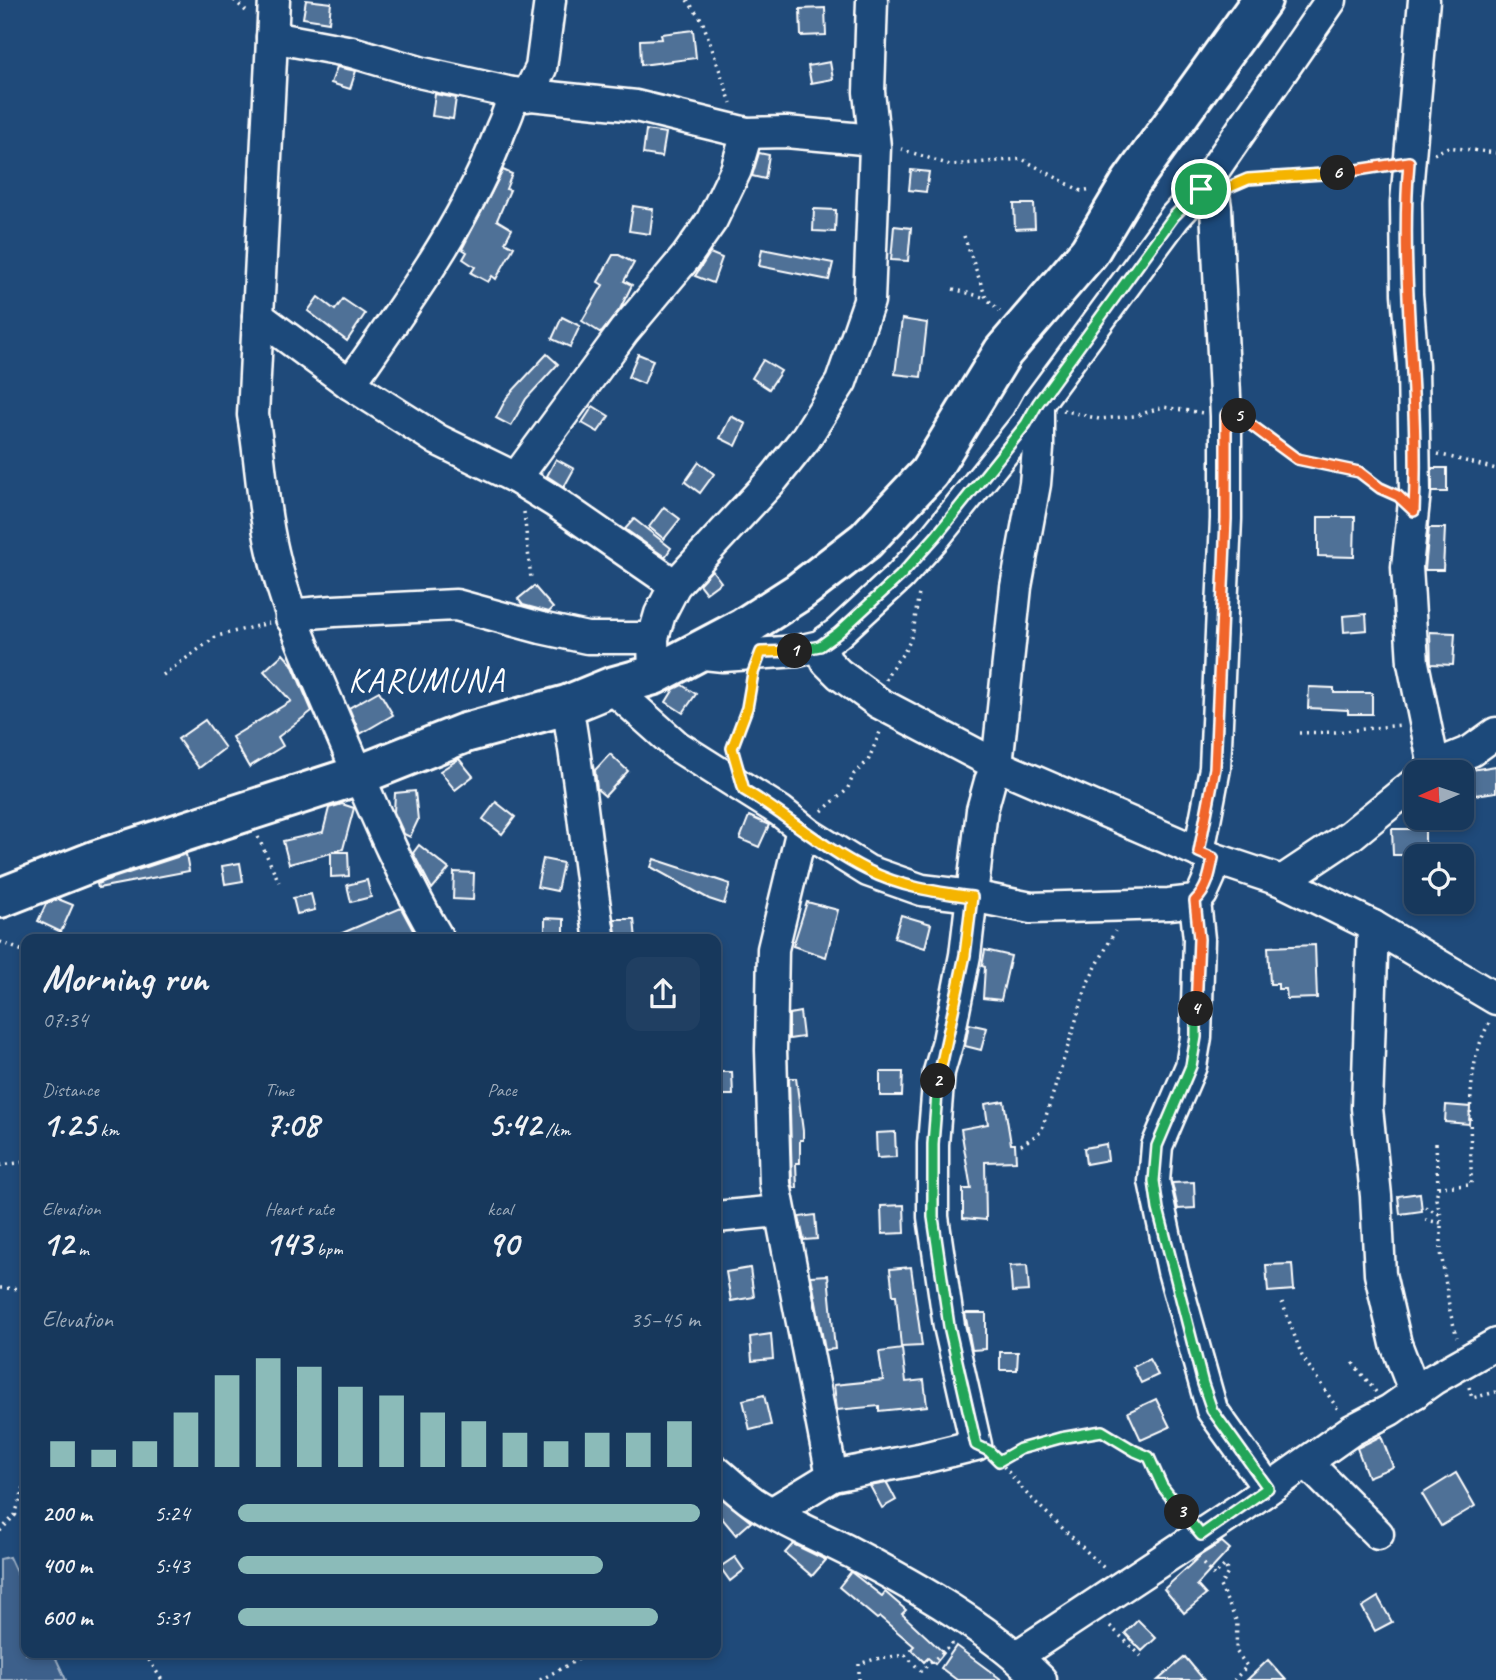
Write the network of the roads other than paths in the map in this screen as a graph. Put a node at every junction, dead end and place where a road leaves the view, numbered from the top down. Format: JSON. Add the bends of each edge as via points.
{"nodes":[{"id":1,"x":274,"y":0,"type":"edge"},
{"id":2,"x":550,"y":0,"type":"edge"},
{"id":3,"x":872,"y":0,"type":"edge"},
{"id":4,"x":1262,"y":0,"type":"edge"},
{"id":5,"x":1331,"y":0,"type":"edge"},
{"id":6,"x":1424,"y":0,"type":"edge"},
{"id":7,"x":272,"y":37,"type":"junction"},
{"id":8,"x":519,"y":94,"type":"junction"},
{"id":9,"x":744,"y":121,"type":"junction"},
{"id":10,"x":874,"y":143,"type":"junction"},
{"id":11,"x":1212,"y":183,"type":"junction"},
{"id":12,"x":258,"y":316,"type":"junction"},
{"id":13,"x":350,"y":384,"type":"junction"},
{"id":14,"x":1042,"y":398,"type":"junction"},
{"id":15,"x":518,"y":480,"type":"junction"},
{"id":16,"x":675,"y":585,"type":"junction"},
{"id":17,"x":291,"y":618,"type":"junction"},
{"id":18,"x":820,"y":646,"type":"junction"},
{"id":19,"x":695,"y":653,"type":"junction"},
{"id":20,"x":653,"y":656,"type":"junction"},
{"id":21,"x":611,"y":687,"type":"junction"},
{"id":22,"x":567,"y":705,"type":"junction"},
{"id":23,"x":1496,"y":733,"type":"edge"},
{"id":24,"x":1425,"y":760,"type":"edge"},
{"id":25,"x":1453,"y":760,"type":"edge"},
{"id":26,"x":997,"y":765,"type":"junction"},
{"id":27,"x":359,"y":775,"type":"junction"},
{"id":28,"x":1404,"y":792,"type":"edge"},
{"id":29,"x":805,"y":832,"type":"junction"},
{"id":30,"x":1206,"y":855,"type":"junction"},
{"id":31,"x":1282,"y":881,"type":"junction"},
{"id":32,"x":972,"y":897,"type":"junction"},
{"id":33,"x":0,"y":898,"type":"edge"},
{"id":34,"x":1195,"y":901,"type":"junction"},
{"id":35,"x":1373,"y":926,"type":"junction"},
{"id":36,"x":436,"y":934,"type":"edge"},
{"id":37,"x":599,"y":934,"type":"edge"},
{"id":38,"x":1494,"y":1009,"type":"edge"},
{"id":39,"x":779,"y":1211,"type":"junction"},
{"id":40,"x":721,"y":1217,"type":"edge"},
{"id":41,"x":1496,"y":1344,"type":"edge"},
{"id":42,"x":1415,"y":1393,"type":"junction"},
{"id":43,"x":1307,"y":1463,"type":"junction"},
{"id":44,"x":721,"y":1475,"type":"edge"},
{"id":45,"x":832,"y":1476,"type":"junction"},
{"id":46,"x":1268,"y":1488,"type":"junction"},
{"id":47,"x":773,"y":1512,"type":"junction"},
{"id":48,"x":1378,"y":1534,"type":"dead end"},
{"id":49,"x":1017,"y":1656,"type":"junction"},
{"id":50,"x":1041,"y":1680,"type":"edge"}],
"edges":[{"from":1,"to":7,"type":"street"},
{"from":2,"to":8,"type":"street","via":[[541,68]]},
{"from":3,"to":10,"type":"street","via":[[869,92]]},
{"from":4,"to":19,"type":"highway","via":[[1131,182],[1089,252],[1003,352],[929,473],[866,540],[799,592]]},
{"from":5,"to":11,"type":"street"},
{"from":6,"to":24,"type":"street","via":[[1405,249],[1413,366],[1414,511],[1407,597]]},
{"from":7,"to":8,"type":"street"},
{"from":7,"to":12,"type":"street"},
{"from":8,"to":9,"type":"street"},
{"from":8,"to":13,"type":"street","via":[[512,99],[491,158],[458,219]]},
{"from":9,"to":10,"type":"street","via":[[786,132]]},
{"from":9,"to":15,"type":"street","via":[[736,170],[712,220],[624,331]]},
{"from":10,"to":16,"type":"street","via":[[869,301],[841,382],[774,478]]},
{"from":11,"to":14,"type":"street","via":[[1174,216]]},
{"from":11,"to":30,"type":"street","via":[[1226,415],[1226,519],[1215,768]]},
{"from":12,"to":13,"type":"street"},
{"from":12,"to":17,"type":"street","via":[[253,415],[263,502]]},
{"from":13,"to":15,"type":"street","via":[[438,440]]},
{"from":14,"to":18,"type":"street","via":[[936,536],[900,576]]},
{"from":14,"to":26,"type":"street","via":[[1035,484],[1016,587]]},
{"from":15,"to":16,"type":"street"},
{"from":16,"to":20,"type":"street","via":[[660,614]]},
{"from":17,"to":20,"type":"street","via":[[334,611],[456,605]]},
{"from":17,"to":27,"type":"street"},
{"from":18,"to":19,"type":"street","via":[[723,656]]},
{"from":18,"to":26,"type":"street","via":[[839,674],[879,704]]},
{"from":19,"to":20,"type":"highway"},
{"from":20,"to":21,"type":"highway"},
{"from":21,"to":22,"type":"highway"},
{"from":21,"to":29,"type":"street","via":[[677,746]]},
{"from":22,"to":27,"type":"highway","via":[[465,733]]},
{"from":22,"to":37,"type":"street"},
{"from":23,"to":25,"type":"street"},
{"from":26,"to":30,"type":"street"},
{"from":26,"to":32,"type":"street","via":[[982,810]]},
{"from":27,"to":33,"type":"highway","via":[[97,860]]},
{"from":27,"to":36,"type":"street","via":[[405,879]]},
{"from":28,"to":31,"type":"street","via":[[1364,826]]},
{"from":29,"to":32,"type":"street","via":[[868,871],[922,890]]},
{"from":29,"to":39,"type":"street","via":[[773,949],[771,1050]]},
{"from":30,"to":31,"type":"street"},
{"from":30,"to":34,"type":"street","via":[[1206,886]]},
{"from":31,"to":35,"type":"street"},
{"from":32,"to":34,"type":"street","via":[[1031,908]]},
{"from":32,"to":45,"type":"street","via":[[965,955],[939,1072],[933,1217],[949,1326],[988,1453],[919,1459]]},
{"from":34,"to":46,"type":"street","via":[[1199,939],[1196,1037],[1191,1066],[1157,1146],[1154,1181],[1173,1271],[1212,1410]]},
{"from":35,"to":38,"type":"street"},
{"from":35,"to":42,"type":"street","via":[[1367,1108],[1380,1274],[1396,1344]]},
{"from":39,"to":40,"type":"street"},
{"from":39,"to":45,"type":"street"},
{"from":41,"to":42,"type":"street"},
{"from":42,"to":43,"type":"street"},
{"from":43,"to":46,"type":"street"},
{"from":43,"to":48,"type":"street"},
{"from":44,"to":47,"type":"street"},
{"from":45,"to":47,"type":"street"},
{"from":46,"to":49,"type":"street"},
{"from":47,"to":49,"type":"street","via":[[907,1584]]},
{"from":49,"to":50,"type":"street"}]}
